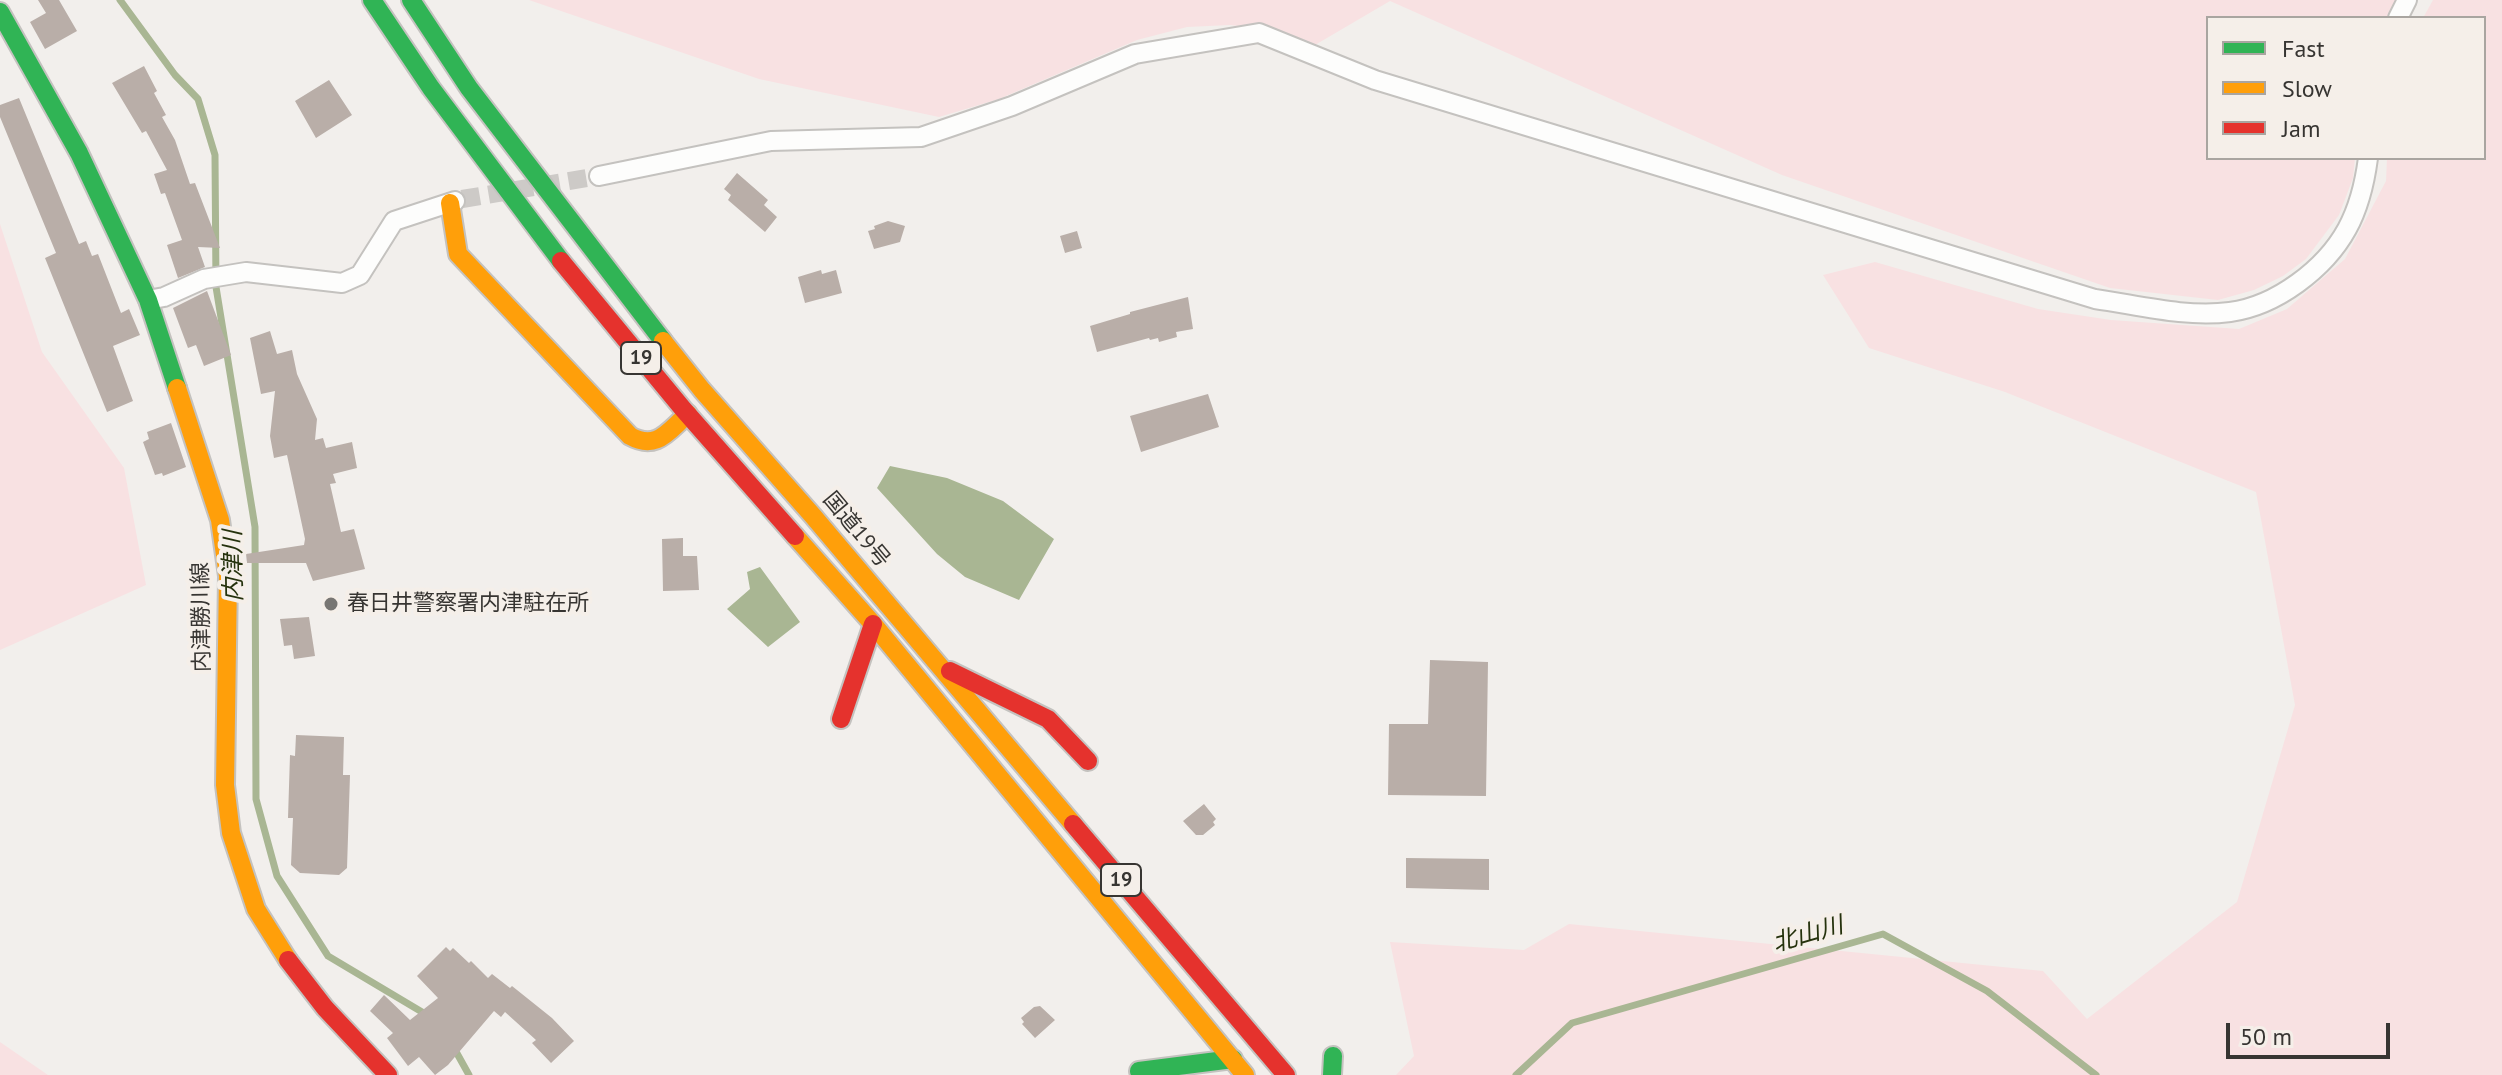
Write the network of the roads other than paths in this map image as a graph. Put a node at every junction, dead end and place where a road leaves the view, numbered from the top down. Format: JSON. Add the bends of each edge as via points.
{"nodes":[{"id":1,"x":372,"y":0,"type":"edge"},
{"id":2,"x":411,"y":0,"type":"edge"},
{"id":3,"x":0,"y":12,"type":"edge"},
{"id":4,"x":2368,"y":160,"type":"edge"},
{"id":5,"x":599,"y":176,"type":"tunnel mouth"},
{"id":6,"x":456,"y":201,"type":"joint"},
{"id":7,"x":148,"y":300,"type":"junction"},
{"id":8,"x":688,"y":414,"type":"junction"},
{"id":9,"x":873,"y":624,"type":"junction"},
{"id":10,"x":940,"y":666,"type":"junction"},
{"id":11,"x":841,"y":719,"type":"dead end"},
{"id":12,"x":1088,"y":761,"type":"dead end"},
{"id":13,"x":1233,"y":1059,"type":"junction"},
{"id":14,"x":1139,"y":1071,"type":"dead end"},
{"id":15,"x":388,"y":1075,"type":"edge"},
{"id":16,"x":1245,"y":1075,"type":"edge"},
{"id":17,"x":1286,"y":1075,"type":"edge"}],
"edges":[{"from":1,"to":8,"type":"main road","number":"19","via":[[548,245]]},
{"from":2,"to":10,"type":"main road","name":"国道19号","number":"19","via":[[469,88],[702,390]]},
{"from":3,"to":7,"type":"main road","name":"内津勝川線","via":[[79,153]]},
{"from":4,"to":5,"type":"street","via":[[2347,229],[2310,275],[2258,304],[2231,312],[2193,313],[2095,299],[1375,80],[1259,33],[1135,54],[1012,106],[921,137],[771,141]]},
{"from":6,"to":7,"type":"street","via":[[394,221],[360,275],[342,283],[246,272],[204,279]]},
{"from":6,"to":8,"type":"main road","via":[[453,235],[458,254],[630,436],[643,443],[658,440]]},
{"from":7,"to":15,"type":"main road","name":"内津勝川線","via":[[220,520],[228,576],[225,785],[231,833],[256,909],[282,953]]},
{"from":8,"to":9,"type":"main road","number":"19"},
{"from":9,"to":11,"type":"main road"},
{"from":9,"to":13,"type":"main road","number":"19"},
{"from":10,"to":12,"type":"main road","via":[[1048,719]]},
{"from":10,"to":17,"type":"main road","name":"国道19号","number":"19"},
{"from":13,"to":14,"type":"main road"},
{"from":13,"to":16,"type":"main road","number":"19"}]}
